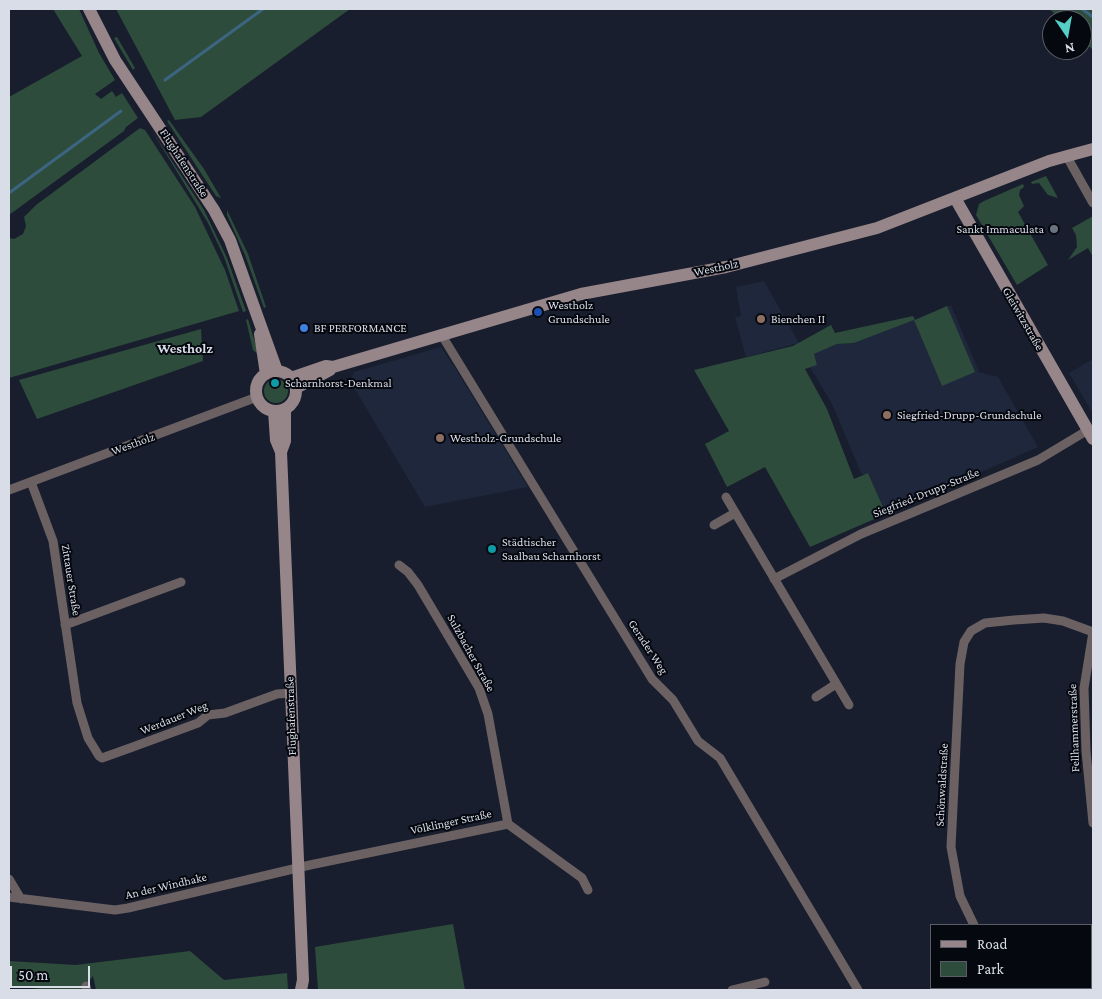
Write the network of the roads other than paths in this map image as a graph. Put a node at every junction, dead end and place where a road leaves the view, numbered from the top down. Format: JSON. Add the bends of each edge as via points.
{"nodes":[{"id":1,"x":89,"y":9,"type":"edge"},
{"id":2,"x":1093,"y":148,"type":"edge"},
{"id":3,"x":1066,"y":156,"type":"junction"},
{"id":4,"x":955,"y":198,"type":"junction"},
{"id":5,"x":1093,"y":202,"type":"edge"},
{"id":6,"x":441,"y":334,"type":"junction"},
{"id":7,"x":271,"y":373,"type":"junction"},
{"id":8,"x":294,"y":383,"type":"junction"},
{"id":9,"x":257,"y":397,"type":"junction"},
{"id":10,"x":279,"y":410,"type":"junction"},
{"id":11,"x":1091,"y":434,"type":"edge"},
{"id":12,"x":31,"y":482,"type":"junction"},
{"id":13,"x":9,"y":490,"type":"edge"},
{"id":14,"x":726,"y":497,"type":"dead end"},
{"id":15,"x":735,"y":514,"type":"junction"},
{"id":16,"x":714,"y":526,"type":"dead end"},
{"id":17,"x":399,"y":566,"type":"dead end"},
{"id":18,"x":774,"y":579,"type":"junction"},
{"id":19,"x":181,"y":582,"type":"dead end"},
{"id":20,"x":66,"y":625,"type":"junction"},
{"id":21,"x":1093,"y":632,"type":"edge"},
{"id":22,"x":836,"y":684,"type":"junction"},
{"id":23,"x":290,"y":693,"type":"junction"},
{"id":24,"x":816,"y":697,"type":"dead end"},
{"id":25,"x":849,"y":705,"type":"dead end"},
{"id":26,"x":97,"y":754,"type":"joint"},
{"id":27,"x":1093,"y":823,"type":"edge"},
{"id":28,"x":508,"y":824,"type":"junction"},
{"id":29,"x":297,"y":868,"type":"junction"},
{"id":30,"x":9,"y":879,"type":"edge"},
{"id":31,"x":588,"y":890,"type":"dead end"},
{"id":32,"x":9,"y":898,"type":"edge"},
{"id":33,"x":21,"y":899,"type":"junction"},
{"id":34,"x":974,"y":924,"type":"edge"},
{"id":35,"x":765,"y":982,"type":"dead end"},
{"id":36,"x":304,"y":987,"type":"edge"},
{"id":37,"x":732,"y":990,"type":"edge"},
{"id":38,"x":858,"y":990,"type":"edge"}],
"edges":[{"from":1,"to":7,"type":"street","name":"Flughafenstraße","via":[[115,60],[214,210],[230,240],[267,341]]},
{"from":2,"to":3,"type":"street","name":"Westholz"},
{"from":3,"to":4,"type":"street","name":"Westholz"},
{"from":3,"to":5,"type":"street"},
{"from":4,"to":6,"type":"street","name":"Westholz","via":[[881,226],[808,247],[704,271],[603,289]]},
{"from":4,"to":11,"type":"street","name":"Gleiwitzstraße"},
{"from":6,"to":8,"type":"street","name":"Westholz","via":[[333,367],[326,366]]},
{"from":6,"to":38,"type":"street","name":"Gerader Weg","via":[[652,679],[673,700],[698,740],[720,758]]},
{"from":7,"to":8,"type":"street","via":[[284,372]]},
{"from":7,"to":9,"type":"street","via":[[258,383]]},
{"from":8,"to":10,"type":"street","via":[[294,399]]},
{"from":9,"to":10,"type":"street","via":[[266,408]]},
{"from":9,"to":12,"type":"street","name":"Westholz"},
{"from":10,"to":23,"type":"street","name":"Flughafenstraße","via":[[276,440],[281,452]]},
{"from":11,"to":18,"type":"street","name":"Siegfried-Drupp-Straße","via":[[1038,460],[861,534]]},
{"from":12,"to":13,"type":"street","name":"Westholz"},
{"from":12,"to":20,"type":"street","name":"Zittauer Straße","via":[[53,541]]},
{"from":14,"to":15,"type":"street"},
{"from":15,"to":16,"type":"street"},
{"from":15,"to":18,"type":"street"},
{"from":17,"to":28,"type":"street","name":"Sulzbacher Straße","via":[[418,585],[478,688],[488,714]]},
{"from":18,"to":22,"type":"street"},
{"from":19,"to":20,"type":"street","name":"Zittauer Straße"},
{"from":20,"to":26,"type":"street","name":"Zittauer Straße","via":[[77,703],[88,738]]},
{"from":21,"to":27,"type":"street","name":"Fellhammerstraße","via":[[1084,688]]},
{"from":21,"to":34,"type":"street","name":"Schönwaldstraße","via":[[1044,618],[1014,620],[985,623],[971,631],[964,642],[960,664],[951,847],[960,896]]},
{"from":22,"to":24,"type":"street"},
{"from":22,"to":25,"type":"street"},
{"from":23,"to":26,"type":"street","name":"Werdauer Weg","via":[[208,715],[198,723],[102,758]]},
{"from":23,"to":29,"type":"street","name":"Flughafenstraße"},
{"from":28,"to":29,"type":"street","name":"Völklinger Straße"},
{"from":28,"to":31,"type":"street","name":"Völklinger Straße","via":[[582,878]]},
{"from":29,"to":33,"type":"street","name":"An der Windhake","via":[[122,909]]},
{"from":29,"to":36,"type":"street","name":"Flughafenstraße"},
{"from":30,"to":33,"type":"street"},
{"from":32,"to":33,"type":"street","name":"An der Windhake"},
{"from":35,"to":37,"type":"street"}]}
